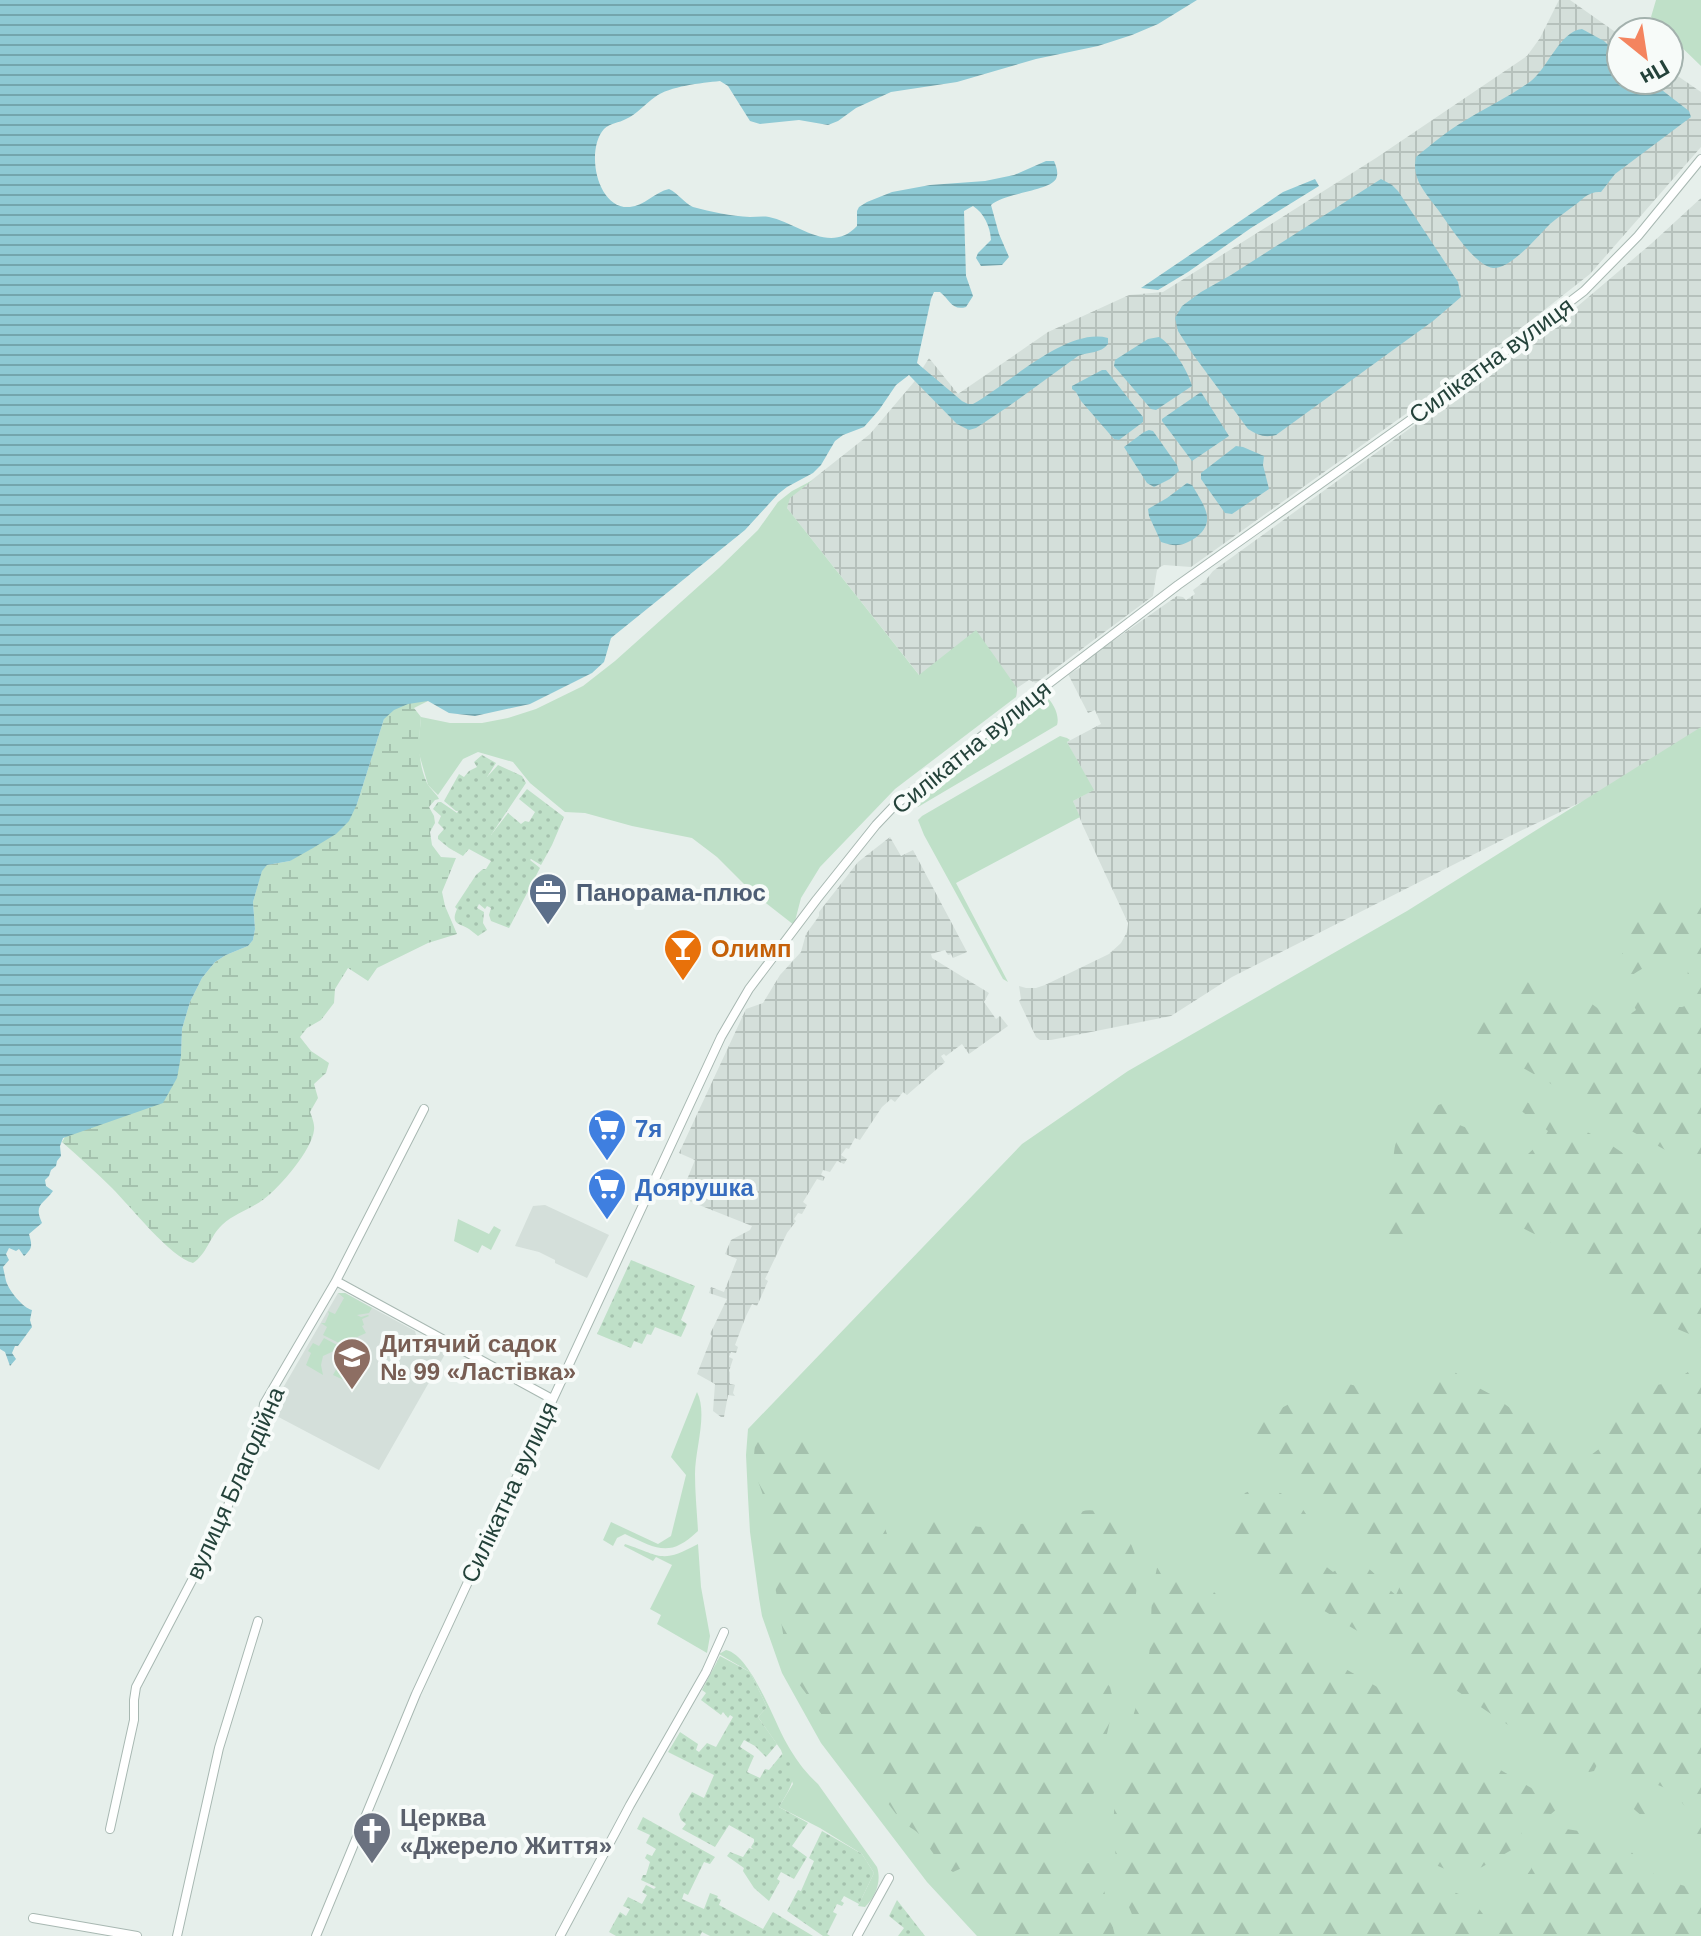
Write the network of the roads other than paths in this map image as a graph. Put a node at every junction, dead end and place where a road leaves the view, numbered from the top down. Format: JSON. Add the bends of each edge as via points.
{"nodes":[{"id":1,"x":1701,"y":159,"type":"edge"},
{"id":2,"x":424,"y":1109,"type":"dead end"},
{"id":3,"x":336,"y":1281,"type":"junction"},
{"id":4,"x":552,"y":1399,"type":"junction"},
{"id":5,"x":258,"y":1621,"type":"dead end"},
{"id":6,"x":724,"y":1632,"type":"dead end"},
{"id":7,"x":110,"y":1829,"type":"dead end"},
{"id":8,"x":889,"y":1878,"type":"dead end"},
{"id":9,"x":33,"y":1918,"type":"dead end"},
{"id":10,"x":137,"y":1936,"type":"edge"},
{"id":11,"x":177,"y":1936,"type":"edge"},
{"id":12,"x":316,"y":1936,"type":"edge"},
{"id":13,"x":560,"y":1936,"type":"edge"},
{"id":14,"x":857,"y":1936,"type":"edge"}],
"edges":[{"from":1,"to":4,"type":"street","name":"Силікатна вулиця","via":[[1584,291],[1178,585],[876,825],[749,989],[721,1037]]},
{"from":2,"to":3,"type":"street","name":"вулиця Благодійна"},
{"from":3,"to":4,"type":"street"},
{"from":3,"to":7,"type":"street","name":"вулиця Благодійна","via":[[264,1404],[260,1430],[221,1525],[136,1687]]},
{"from":4,"to":12,"type":"street","name":"Силікатна вулиця","via":[[416,1694]]},
{"from":5,"to":11,"type":"street","via":[[219,1748]]},
{"from":6,"to":13,"type":"street"},
{"from":8,"to":14,"type":"street"},
{"from":9,"to":10,"type":"street"}]}
